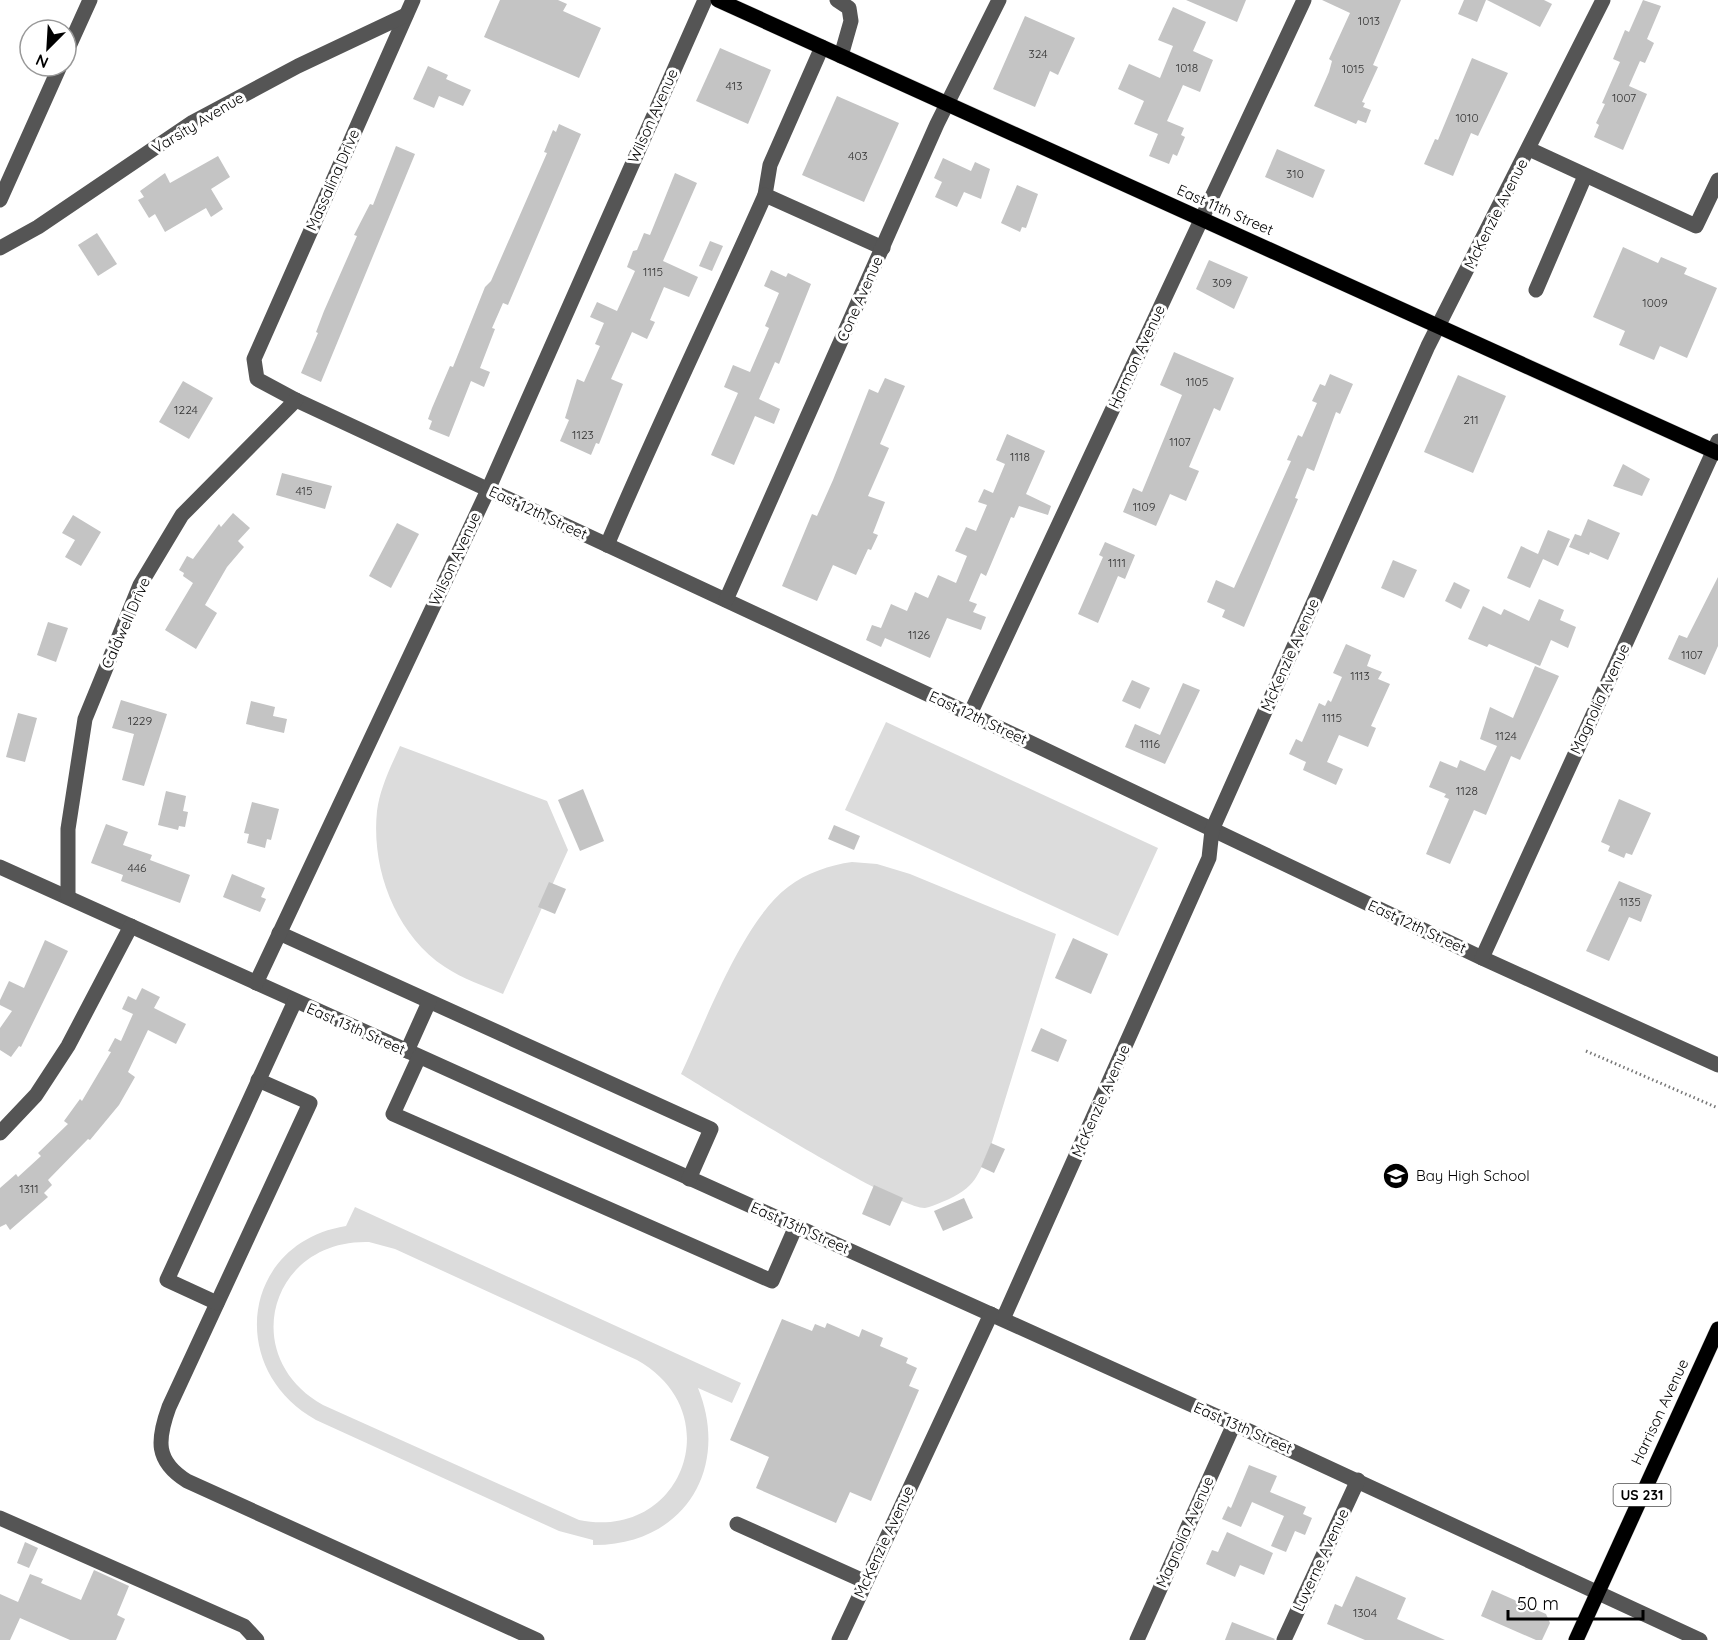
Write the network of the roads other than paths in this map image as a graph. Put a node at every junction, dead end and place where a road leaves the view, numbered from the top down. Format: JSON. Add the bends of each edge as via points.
{"nodes":[{"id":1,"x":90,"y":0,"type":"edge"},
{"id":2,"x":413,"y":0,"type":"edge"},
{"id":3,"x":705,"y":0,"type":"edge"},
{"id":4,"x":718,"y":0,"type":"edge"},
{"id":5,"x":837,"y":0,"type":"edge"},
{"id":6,"x":999,"y":0,"type":"edge"},
{"id":7,"x":1304,"y":0,"type":"edge"},
{"id":8,"x":1603,"y":0,"type":"edge"},
{"id":9,"x":406,"y":15,"type":"junction"},
{"id":10,"x":78,"y":26,"type":"edge"},
{"id":11,"x":822,"y":47,"type":"junction"},
{"id":12,"x":841,"y":56,"type":"junction"},
{"id":13,"x":55,"y":78,"type":"edge"},
{"id":14,"x":947,"y":104,"type":"junction"},
{"id":15,"x":1529,"y":149,"type":"junction"},
{"id":16,"x":1585,"y":176,"type":"junction"},
{"id":17,"x":1718,"y":180,"type":"edge"},
{"id":18,"x":765,"y":195,"type":"junction"},
{"id":19,"x":0,"y":200,"type":"edge"},
{"id":20,"x":1202,"y":219,"type":"junction"},
{"id":21,"x":0,"y":248,"type":"edge"},
{"id":22,"x":883,"y":248,"type":"junction"},
{"id":23,"x":1536,"y":290,"type":"dead end"},
{"id":24,"x":1438,"y":326,"type":"junction"},
{"id":25,"x":254,"y":359,"type":"joint"},
{"id":26,"x":296,"y":400,"type":"junction"},
{"id":27,"x":1716,"y":448,"type":"edge"},
{"id":28,"x":488,"y":490,"type":"junction"},
{"id":29,"x":607,"y":545,"type":"junction"},
{"id":30,"x":726,"y":600,"type":"junction"},
{"id":31,"x":970,"y":714,"type":"junction"},
{"id":32,"x":1212,"y":830,"type":"junction"},
{"id":33,"x":0,"y":867,"type":"edge"},
{"id":34,"x":68,"y":897,"type":"junction"},
{"id":35,"x":131,"y":926,"type":"junction"},
{"id":36,"x":279,"y":933,"type":"junction"},
{"id":37,"x":1482,"y":957,"type":"junction"},
{"id":38,"x":256,"y":983,"type":"junction"},
{"id":39,"x":295,"y":1001,"type":"junction"},
{"id":40,"x":429,"y":1002,"type":"junction"},
{"id":41,"x":413,"y":1054,"type":"junction"},
{"id":42,"x":1718,"y":1065,"type":"edge"},
{"id":43,"x":258,"y":1080,"type":"junction"},
{"id":44,"x":0,"y":1133,"type":"edge"},
{"id":45,"x":689,"y":1179,"type":"junction"},
{"id":46,"x":796,"y":1226,"type":"junction"},
{"id":47,"x":217,"y":1303,"type":"junction"},
{"id":48,"x":997,"y":1316,"type":"junction"},
{"id":49,"x":1718,"y":1329,"type":"edge"},
{"id":50,"x":1234,"y":1424,"type":"junction"},
{"id":51,"x":1358,"y":1480,"type":"junction"},
{"id":52,"x":0,"y":1518,"type":"edge"},
{"id":53,"x":737,"y":1524,"type":"dead end"},
{"id":54,"x":866,"y":1582,"type":"junction"},
{"id":55,"x":1598,"y":1592,"type":"junction"},
{"id":56,"x":257,"y":1640,"type":"edge"},
{"id":57,"x":537,"y":1640,"type":"edge"},
{"id":58,"x":839,"y":1640,"type":"edge"},
{"id":59,"x":1137,"y":1640,"type":"edge"},
{"id":60,"x":1284,"y":1640,"type":"edge"},
{"id":61,"x":1576,"y":1640,"type":"edge"},
{"id":62,"x":1700,"y":1640,"type":"edge"}],
"edges":[{"from":1,"to":10,"type":"street"},
{"from":2,"to":9,"type":"street","name":"Massalina Drive"},
{"from":3,"to":28,"type":"street","name":"Wilson Avenue"},
{"from":4,"to":11,"type":"main road","name":"East 11th Street"},
{"from":5,"to":12,"type":"street","via":[[849,8],[851,21]]},
{"from":6,"to":14,"type":"street","name":"Cone Avenue"},
{"from":7,"to":20,"type":"street","name":"Harmon Avenue"},
{"from":8,"to":15,"type":"street","name":"McKenzie Avenue"},
{"from":9,"to":21,"type":"street","name":"Varsity Avenue","via":[[193,122],[38,227]]},
{"from":9,"to":25,"type":"street","name":"Massalina Drive"},
{"from":11,"to":12,"type":"main road","name":"East 11th Street"},
{"from":11,"to":18,"type":"street","via":[[770,165]]},
{"from":12,"to":14,"type":"main road","name":"East 11th Street"},
{"from":13,"to":19,"type":"street"},
{"from":14,"to":20,"type":"main road","name":"East 11th Street"},
{"from":14,"to":22,"type":"street","name":"Cone Avenue"},
{"from":15,"to":16,"type":"street"},
{"from":15,"to":24,"type":"street","name":"McKenzie Avenue"},
{"from":16,"to":17,"type":"street","via":[[1696,226]]},
{"from":16,"to":23,"type":"street"},
{"from":18,"to":22,"type":"street"},
{"from":18,"to":29,"type":"street"},
{"from":20,"to":24,"type":"main road","name":"East 11th Street"},
{"from":20,"to":31,"type":"street","name":"Harmon Avenue"},
{"from":22,"to":30,"type":"street","name":"Cone Avenue"},
{"from":24,"to":27,"type":"main road","name":"East 11th Street"},
{"from":24,"to":32,"type":"street","name":"McKenzie Avenue"},
{"from":25,"to":26,"type":"street","name":"East 12th Street","via":[[257,379]]},
{"from":26,"to":28,"type":"street","name":"East 12th Street"},
{"from":26,"to":34,"type":"street","name":"Caldwell Drive","via":[[182,515],[140,585],[85,719],[68,829]]},
{"from":27,"to":37,"type":"street","name":"Magnolia Avenue"},
{"from":28,"to":29,"type":"street","name":"East 12th Street"},
{"from":28,"to":36,"type":"street","name":"Wilson Avenue"},
{"from":29,"to":30,"type":"street","name":"East 12th Street"},
{"from":30,"to":31,"type":"street","name":"East 12th Street"},
{"from":31,"to":32,"type":"street","name":"East 12th Street"},
{"from":32,"to":37,"type":"street","name":"East 12th Street"},
{"from":32,"to":48,"type":"street","name":"McKenzie Avenue","via":[[1209,858]]},
{"from":33,"to":34,"type":"street","name":"East 13th Street"},
{"from":34,"to":35,"type":"street","name":"East 13th Street"},
{"from":35,"to":38,"type":"street","name":"East 13th Street"},
{"from":35,"to":44,"type":"street","via":[[68,1046],[36,1095]]},
{"from":36,"to":38,"type":"street","name":"Wilson Avenue"},
{"from":36,"to":40,"type":"street"},
{"from":37,"to":42,"type":"street","name":"East 12th Street"},
{"from":38,"to":39,"type":"street","name":"East 13th Street"},
{"from":39,"to":41,"type":"street","name":"East 13th Street"},
{"from":39,"to":43,"type":"street"},
{"from":40,"to":41,"type":"street"},
{"from":40,"to":45,"type":"street","via":[[711,1129]]},
{"from":41,"to":45,"type":"street","name":"East 13th Street"},
{"from":41,"to":46,"type":"street","via":[[393,1114],[771,1281]]},
{"from":43,"to":47,"type":"street","via":[[167,1280]]},
{"from":43,"to":47,"type":"street","via":[[310,1103]]},
{"from":45,"to":46,"type":"street","name":"East 13th Street"},
{"from":46,"to":48,"type":"street","name":"East 13th Street"},
{"from":47,"to":57,"type":"street","via":[[164,1421],[161,1450],[170,1468],[187,1481]]},
{"from":48,"to":50,"type":"street","name":"East 13th Street"},
{"from":48,"to":54,"type":"street","name":"McKenzie Avenue"},
{"from":49,"to":55,"type":"main road","name":"Harrison Avenue","number":"US 231"},
{"from":50,"to":51,"type":"street","name":"East 13th Street"},
{"from":50,"to":59,"type":"street","name":"Magnolia Avenue"},
{"from":51,"to":55,"type":"street","name":"East 13th Street"},
{"from":51,"to":60,"type":"street","name":"Luverne Avenue"},
{"from":52,"to":56,"type":"street","via":[[244,1626]]},
{"from":53,"to":54,"type":"street"},
{"from":54,"to":58,"type":"street","name":"McKenzie Avenue"},
{"from":55,"to":61,"type":"main road","name":"Harrison Avenue","number":"US 231"},
{"from":55,"to":62,"type":"street","name":"East 13th Street"}]}
